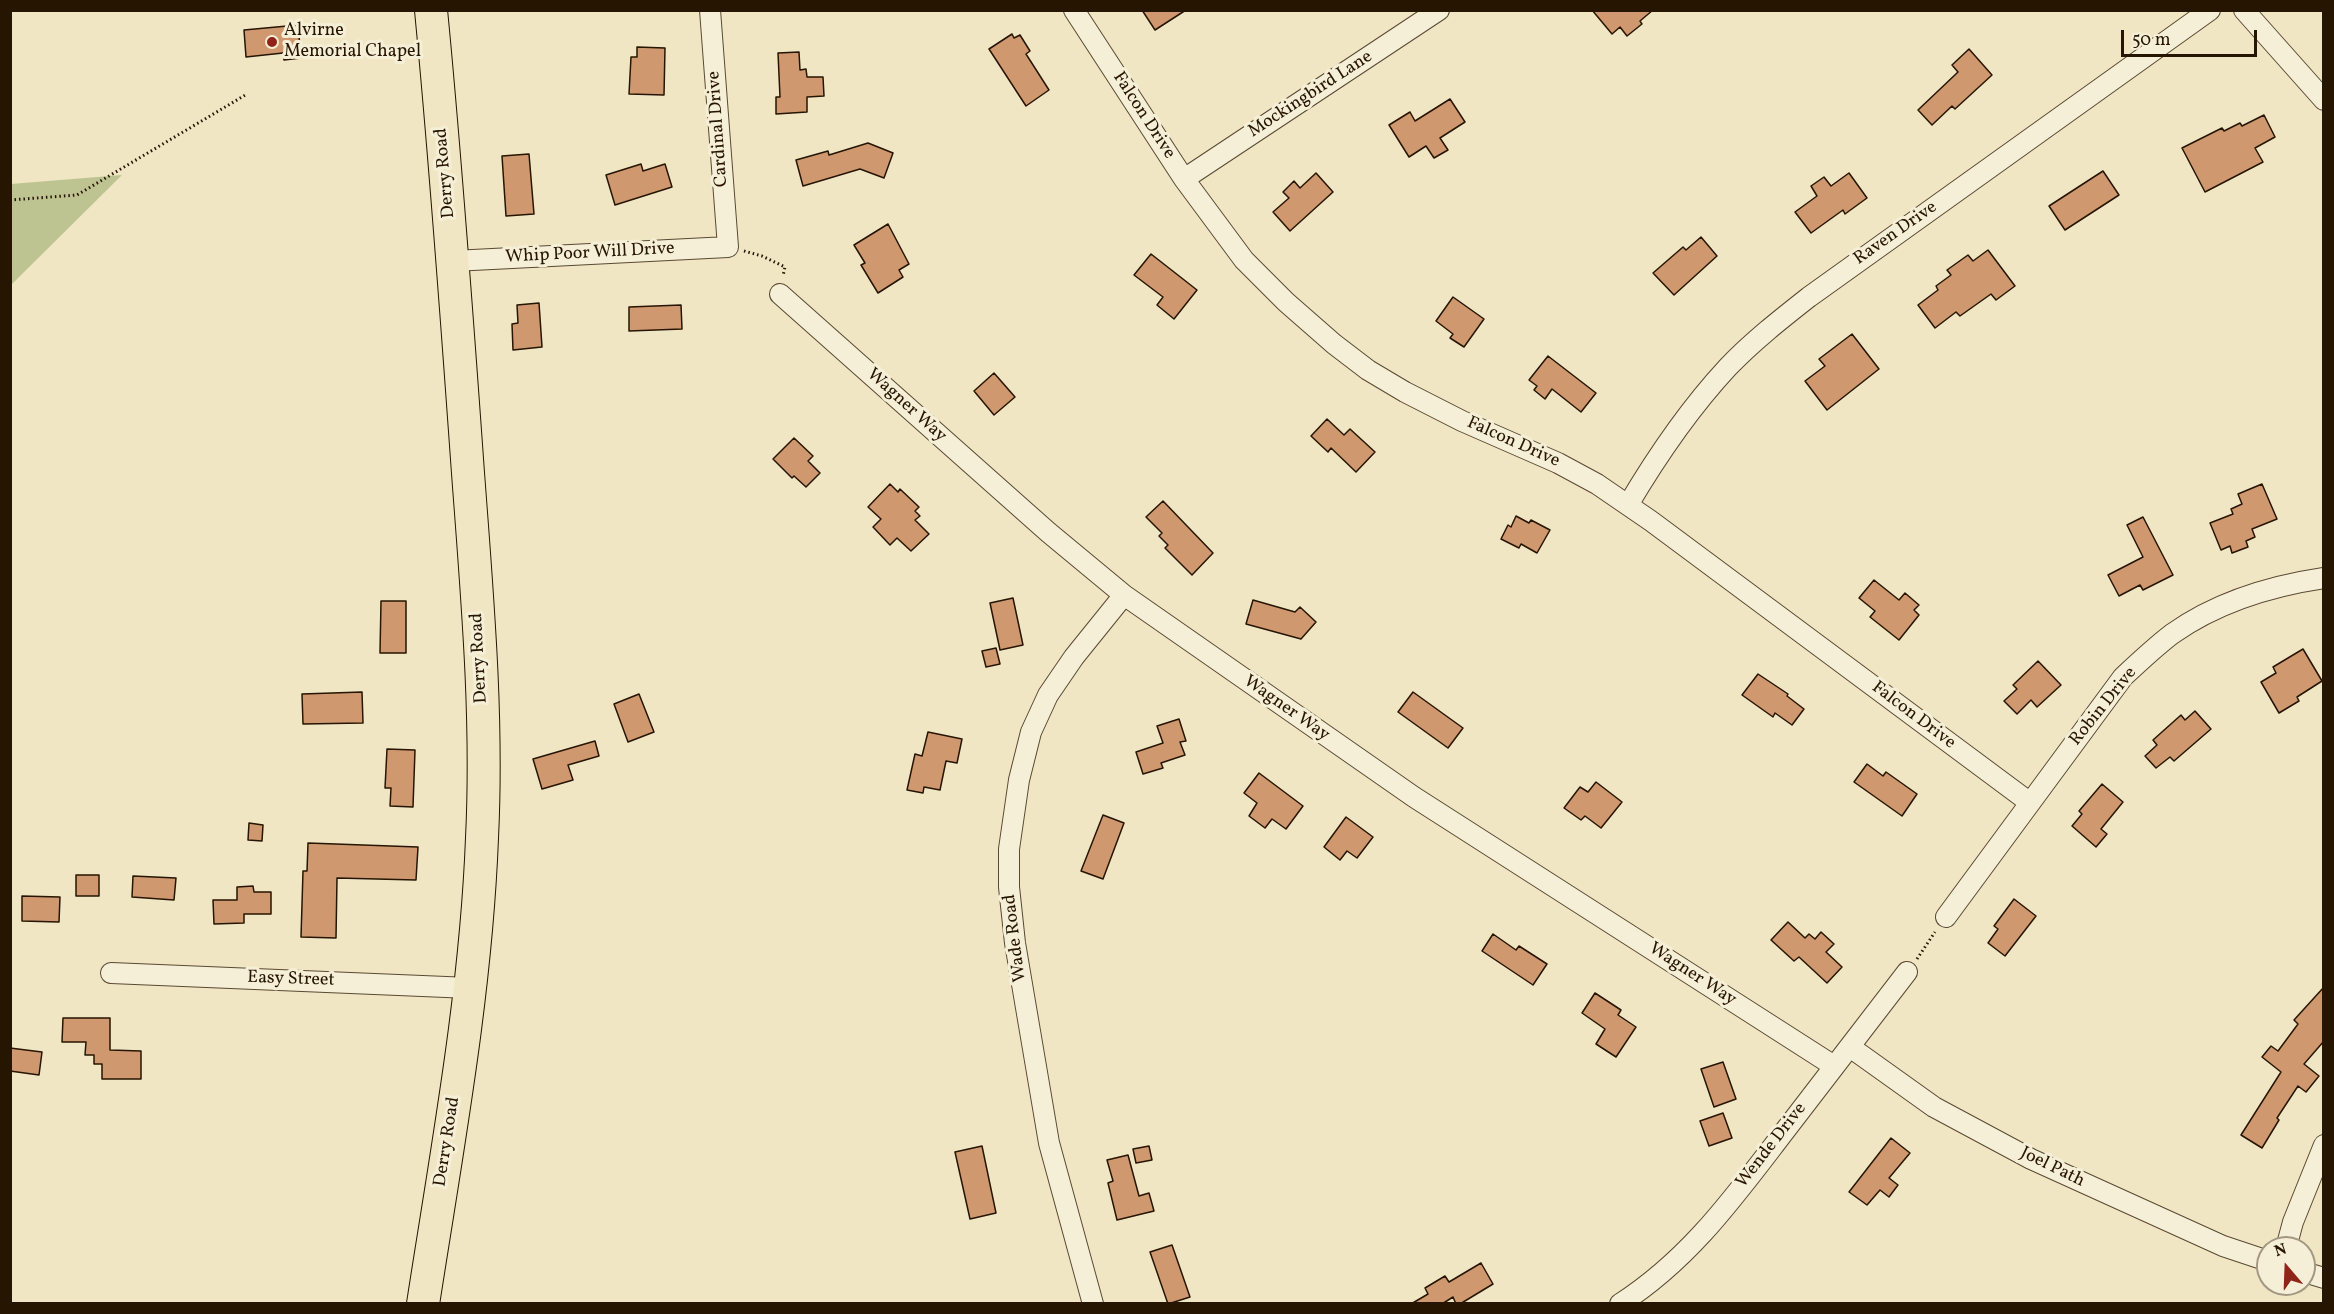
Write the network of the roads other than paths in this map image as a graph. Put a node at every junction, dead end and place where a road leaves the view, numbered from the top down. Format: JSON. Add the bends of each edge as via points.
{"nodes":[{"id":1,"x":431,"y":10,"type":"edge"},
{"id":2,"x":710,"y":10,"type":"edge"},
{"id":3,"x":1074,"y":10,"type":"edge"},
{"id":4,"x":1439,"y":10,"type":"edge"},
{"id":5,"x":2210,"y":10,"type":"edge"},
{"id":6,"x":2244,"y":10,"type":"edge"},
{"id":7,"x":2324,"y":100,"type":"edge"},
{"id":8,"x":1184,"y":179,"type":"junction"},
{"id":9,"x":728,"y":248,"type":"joint"},
{"id":10,"x":453,"y":261,"type":"junction"},
{"id":11,"x":780,"y":294,"type":"road end"},
{"id":12,"x":1628,"y":505,"type":"junction"},
{"id":13,"x":2324,"y":578,"type":"edge"},
{"id":14,"x":1124,"y":595,"type":"junction"},
{"id":15,"x":2029,"y":802,"type":"junction"},
{"id":16,"x":1946,"y":917,"type":"road end"},
{"id":17,"x":1907,"y":972,"type":"road end"},
{"id":18,"x":111,"y":973,"type":"dead end"},
{"id":19,"x":470,"y":988,"type":"junction"},
{"id":20,"x":1850,"y":1047,"type":"junction"},
{"id":21,"x":1834,"y":1066,"type":"junction"},
{"id":22,"x":2324,"y":1145,"type":"edge"},
{"id":23,"x":2290,"y":1236,"type":"edge"},
{"id":24,"x":2256,"y":1257,"type":"edge"},
{"id":25,"x":423,"y":1304,"type":"edge"},
{"id":26,"x":1093,"y":1304,"type":"edge"},
{"id":27,"x":1620,"y":1304,"type":"edge"}],
"edges":[{"from":1,"to":10,"type":"main road","name":"Derry Road"},
{"from":2,"to":9,"type":"street","name":"Cardinal Drive"},
{"from":3,"to":8,"type":"street","name":"Falcon Drive"},
{"from":4,"to":8,"type":"street","name":"Mockingbird Lane"},
{"from":5,"to":12,"type":"street","name":"Raven Drive","via":[[1760,336],[1728,366],[1673,432]]},
{"from":6,"to":7,"type":"street"},
{"from":8,"to":12,"type":"street","name":"Falcon Drive","via":[[1258,276],[1368,370],[1462,421],[1558,463]]},
{"from":9,"to":10,"type":"street","name":"Whip Poor Will Drive"},
{"from":10,"to":19,"type":"main road","name":"Derry Road","via":[[484,728],[480,888]]},
{"from":11,"to":14,"type":"street","name":"Wagner Way"},
{"from":12,"to":15,"type":"street","name":"Falcon Drive"},
{"from":13,"to":15,"type":"street","name":"Robin Drive","via":[[2249,594],[2173,634],[2124,677]]},
{"from":14,"to":21,"type":"street","name":"Wagner Way","via":[[1459,827]]},
{"from":14,"to":26,"type":"street","name":"Wade Road","via":[[1048,695],[1031,732],[1009,849],[1015,943],[1049,1143]]},
{"from":15,"to":16,"type":"street","name":"Robin Drive"},
{"from":17,"to":20,"type":"street","name":"Wende Drive"},
{"from":18,"to":19,"type":"street","name":"Easy Street"},
{"from":19,"to":25,"type":"main road","name":"Derry Road"},
{"from":20,"to":21,"type":"street","name":"Wende Drive"},
{"from":20,"to":24,"type":"street","name":"Joel Path","via":[[1934,1107],[2031,1159],[2223,1246]]},
{"from":21,"to":27,"type":"street","name":"Wende Drive","via":[[1687,1251]]},
{"from":22,"to":23,"type":"street"}]}
